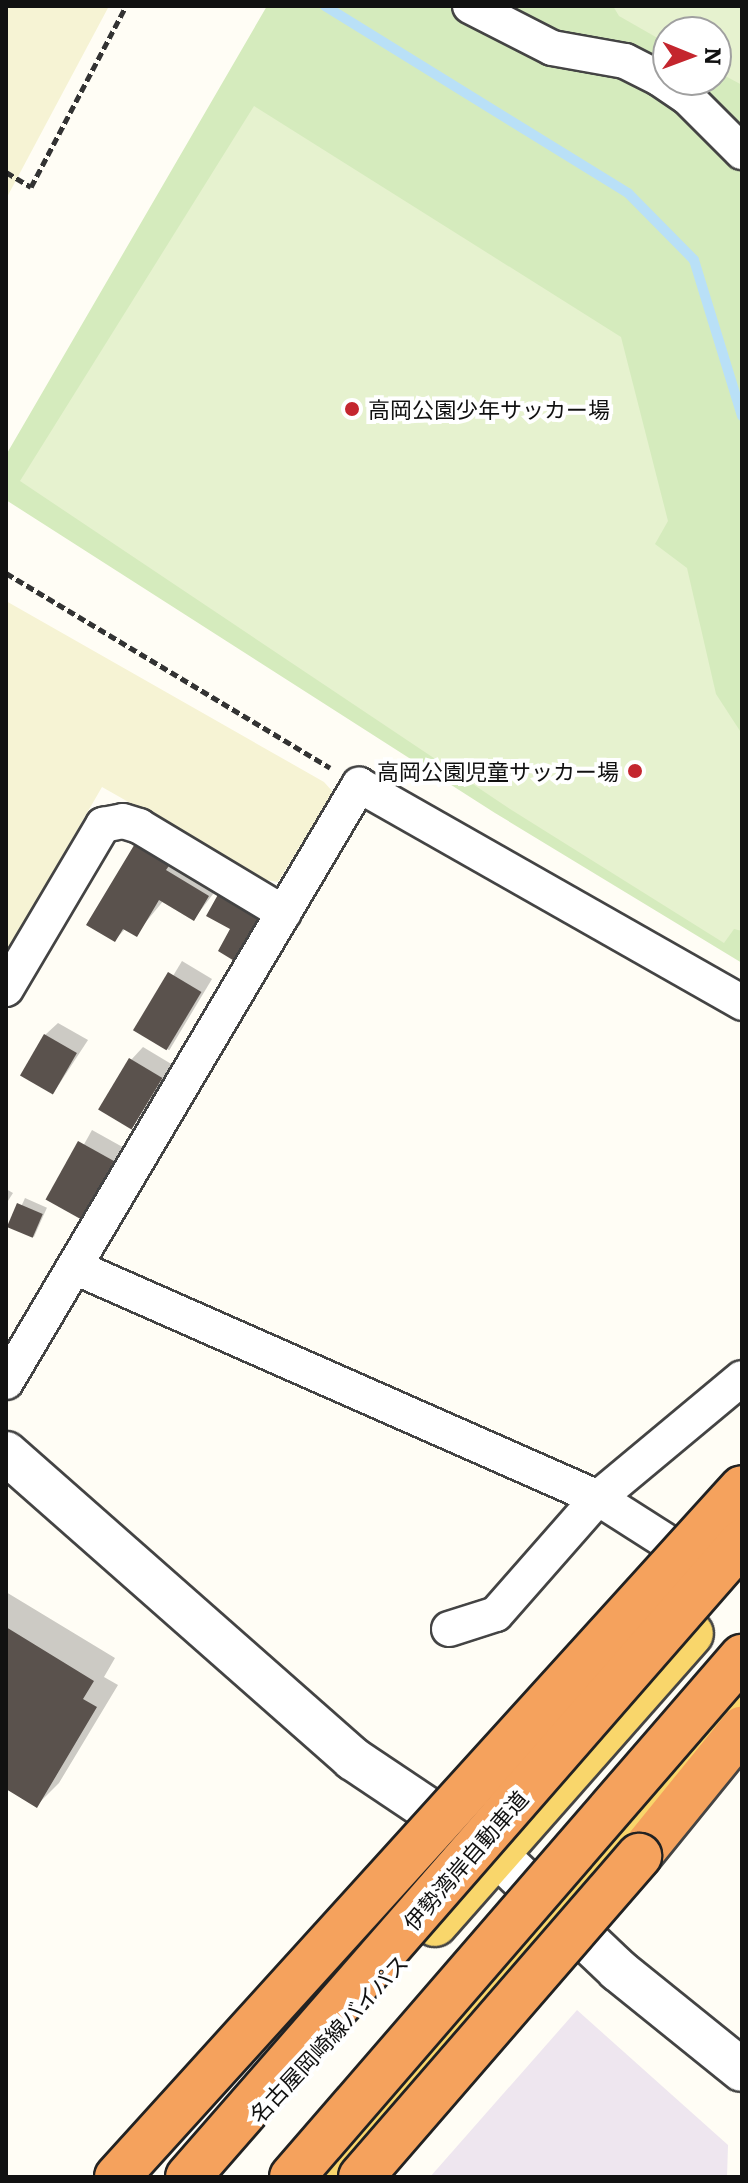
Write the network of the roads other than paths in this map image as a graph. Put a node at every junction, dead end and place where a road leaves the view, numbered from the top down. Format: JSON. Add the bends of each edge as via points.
{"nodes":[{"id":1,"x":470,"y":6,"type":"edge"},
{"id":2,"x":742,"y":152,"type":"edge"},
{"id":3,"x":284,"y":913,"type":"junction"},
{"id":4,"x":6,"y":989,"type":"edge"},
{"id":5,"x":742,"y":1003,"type":"edge"},
{"id":6,"x":77,"y":1268,"type":"junction"},
{"id":7,"x":742,"y":1378,"type":"edge"},
{"id":8,"x":6,"y":1382,"type":"edge"},
{"id":9,"x":6,"y":1453,"type":"edge"},
{"id":10,"x":742,"y":1488,"type":"edge"},
{"id":11,"x":598,"y":1498,"type":"junction"},
{"id":12,"x":739,"y":1567,"type":"edge"},
{"id":13,"x":449,"y":1629,"type":"dead end"},
{"id":14,"x":742,"y":1657,"type":"edge"},
{"id":15,"x":742,"y":1693,"type":"edge"},
{"id":16,"x":742,"y":1729,"type":"edge"},
{"id":17,"x":498,"y":1856,"type":"junction"},
{"id":18,"x":559,"y":1916,"type":"junction"},
{"id":19,"x":742,"y":2070,"type":"edge"},
{"id":20,"x":117,"y":2177,"type":"edge"},
{"id":21,"x":188,"y":2177,"type":"edge"},
{"id":22,"x":198,"y":2177,"type":"edge"},
{"id":23,"x":292,"y":2177,"type":"edge"},
{"id":24,"x":329,"y":2177,"type":"edge"},
{"id":25,"x":361,"y":2177,"type":"edge"}],
"edges":[{"from":1,"to":2,"type":"street","via":[[552,48],[625,61],[660,79],[687,97]]},
{"from":3,"to":4,"type":"street","via":[[139,826],[123,821],[103,825]]},
{"from":3,"to":5,"type":"street","via":[[359,785]]},
{"from":3,"to":6,"type":"street"},
{"from":6,"to":8,"type":"street"},
{"from":6,"to":11,"type":"street"},
{"from":7,"to":11,"type":"street"},
{"from":9,"to":17,"type":"street","via":[[353,1759]]},
{"from":10,"to":20,"type":"highway","bridge":true},
{"from":11,"to":12,"type":"street"},
{"from":11,"to":13,"type":"street","via":[[496,1614]]},
{"from":12,"to":17,"type":"main road","name":"名古屋岡崎線バイパス"},
{"from":12,"to":21,"type":"highway","name":"伊勢湾岸自動車道","bridge":true},
{"from":14,"to":23,"type":"highway","bridge":true},
{"from":15,"to":18,"type":"main road"},
{"from":16,"to":25,"type":"highway","bridge":true},
{"from":17,"to":18,"type":"street"},
{"from":17,"to":22,"type":"main road","name":"名古屋岡崎線バイパス"},
{"from":18,"to":19,"type":"street"},
{"from":18,"to":24,"type":"main road"}]}
